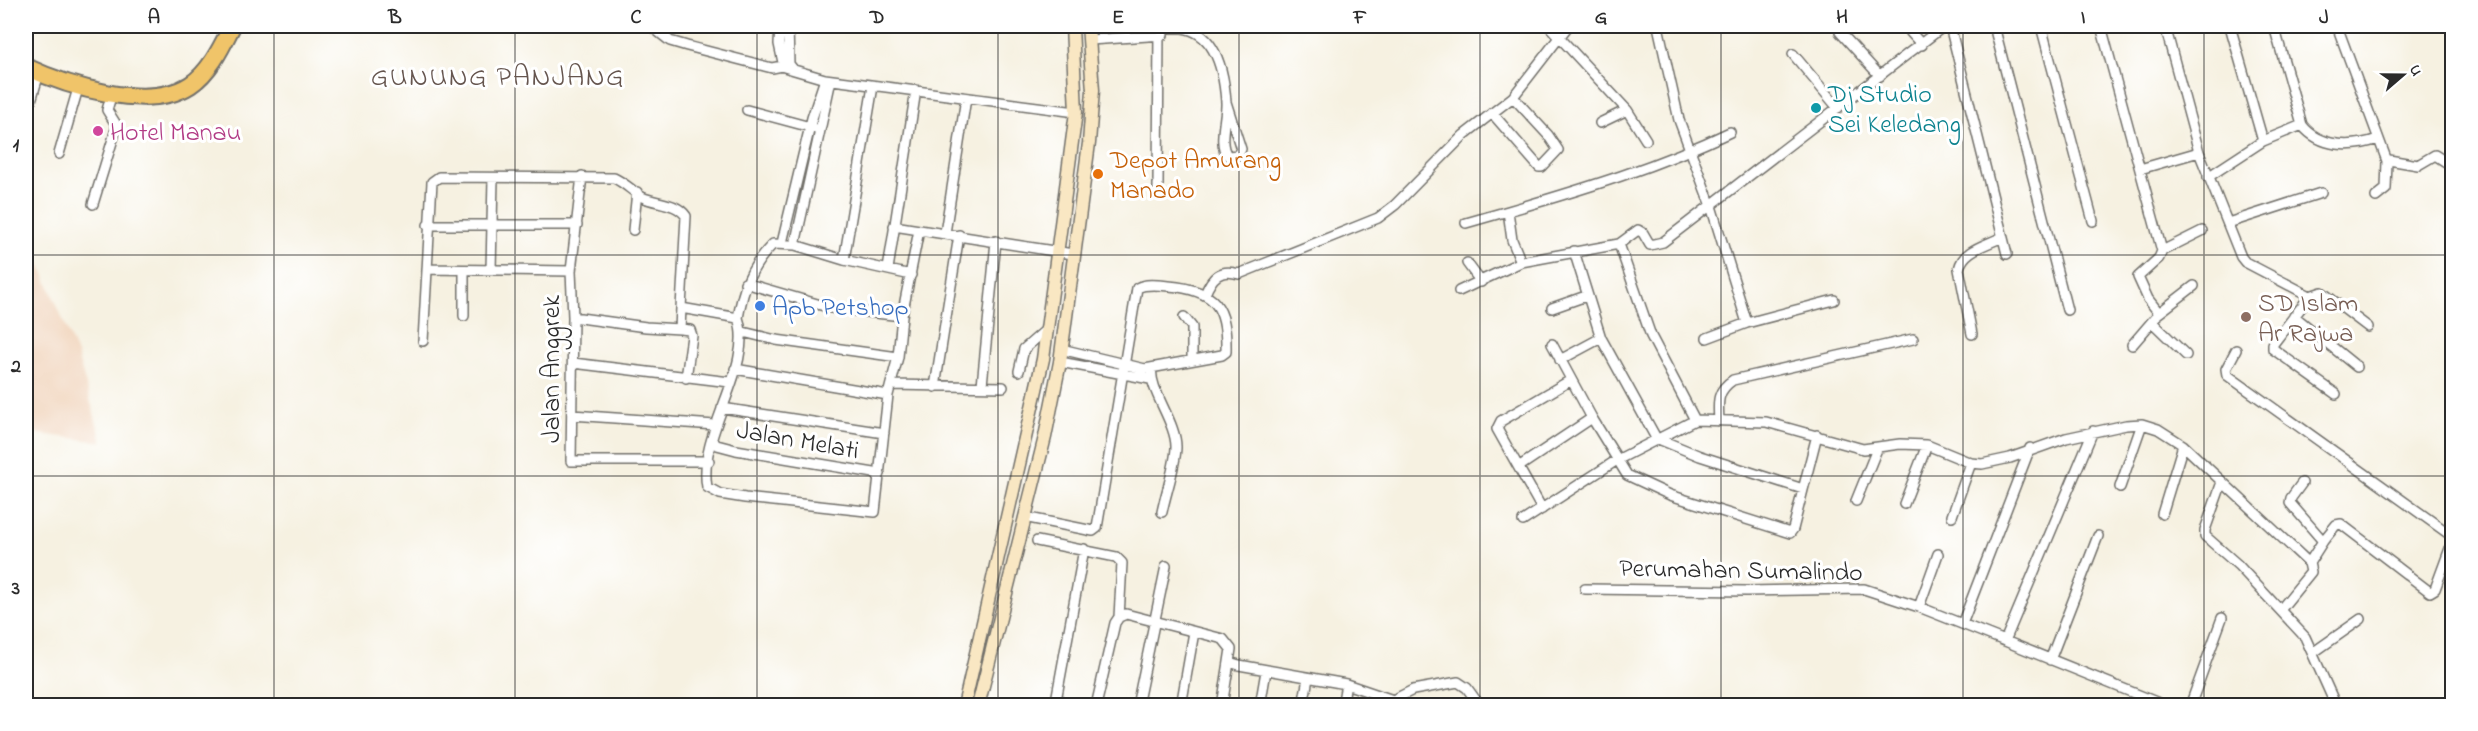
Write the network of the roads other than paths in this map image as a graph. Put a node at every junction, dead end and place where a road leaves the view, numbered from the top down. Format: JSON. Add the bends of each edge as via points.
{"nodes":[{"id":1,"x":220,"y":26,"type":"edge"},
{"id":2,"x":232,"y":26,"type":"edge"},
{"id":3,"x":651,"y":26,"type":"edge"},
{"id":4,"x":780,"y":26,"type":"edge"},
{"id":5,"x":788,"y":26,"type":"edge"},
{"id":6,"x":1072,"y":26,"type":"edge"},
{"id":7,"x":1088,"y":26,"type":"edge"},
{"id":8,"x":1159,"y":26,"type":"edge"},
{"id":9,"x":1549,"y":26,"type":"edge"},
{"id":10,"x":1569,"y":26,"type":"edge"},
{"id":11,"x":1658,"y":26,"type":"edge"},
{"id":12,"x":1905,"y":26,"type":"edge"},
{"id":13,"x":1944,"y":26,"type":"edge"},
{"id":14,"x":1950,"y":26,"type":"edge"},
{"id":15,"x":1995,"y":26,"type":"edge"},
{"id":16,"x":2041,"y":26,"type":"edge"},
{"id":17,"x":2101,"y":26,"type":"edge"},
{"id":18,"x":2165,"y":26,"type":"edge"},
{"id":19,"x":2230,"y":26,"type":"edge"},
{"id":20,"x":2274,"y":26,"type":"edge"},
{"id":21,"x":2337,"y":26,"type":"edge"},
{"id":22,"x":1176,"y":29,"type":"junction"},
{"id":23,"x":1840,"y":32,"type":"dead end"},
{"id":24,"x":1560,"y":37,"type":"junction"},
{"id":25,"x":1159,"y":38,"type":"junction"},
{"id":26,"x":1090,"y":40,"type":"junction"},
{"id":27,"x":1922,"y":45,"type":"junction"},
{"id":28,"x":1793,"y":54,"type":"dead end"},
{"id":29,"x":26,"y":58,"type":"edge"},
{"id":30,"x":789,"y":67,"type":"junction"},
{"id":31,"x":32,"y":70,"type":"edge"},
{"id":32,"x":1881,"y":76,"type":"junction"},
{"id":33,"x":828,"y":79,"type":"junction"},
{"id":34,"x":79,"y":85,"type":"junction"},
{"id":35,"x":873,"y":86,"type":"junction"},
{"id":36,"x":916,"y":90,"type":"junction"},
{"id":37,"x":112,"y":93,"type":"junction"},
{"id":38,"x":1513,"y":97,"type":"junction"},
{"id":39,"x":966,"y":98,"type":"junction"},
{"id":40,"x":1226,"y":102,"type":"junction"},
{"id":41,"x":1838,"y":108,"type":"junction"},
{"id":42,"x":747,"y":110,"type":"dead end"},
{"id":43,"x":1627,"y":110,"type":"junction"},
{"id":44,"x":1076,"y":112,"type":"junction"},
{"id":45,"x":1492,"y":113,"type":"junction"},
{"id":46,"x":26,"y":118,"type":"edge"},
{"id":47,"x":1600,"y":123,"type":"dead end"},
{"id":48,"x":2302,"y":125,"type":"junction"},
{"id":49,"x":815,"y":128,"type":"junction"},
{"id":50,"x":1730,"y":132,"type":"dead end"},
{"id":51,"x":1646,"y":140,"type":"dead end"},
{"id":52,"x":2378,"y":140,"type":"junction"},
{"id":53,"x":2263,"y":141,"type":"junction"},
{"id":54,"x":1689,"y":152,"type":"junction"},
{"id":55,"x":2199,"y":152,"type":"junction"},
{"id":56,"x":59,"y":154,"type":"dead end"},
{"id":57,"x":2387,"y":161,"type":"junction"},
{"id":58,"x":2452,"y":166,"type":"edge"},
{"id":59,"x":2140,"y":169,"type":"junction"},
{"id":60,"x":582,"y":176,"type":"junction"},
{"id":61,"x":2208,"y":177,"type":"junction"},
{"id":62,"x":493,"y":178,"type":"junction"},
{"id":63,"x":1158,"y":188,"type":"dead end"},
{"id":64,"x":637,"y":192,"type":"junction"},
{"id":65,"x":2321,"y":193,"type":"dead end"},
{"id":66,"x":2376,"y":197,"type":"dead end"},
{"id":67,"x":93,"y":204,"type":"dead end"},
{"id":68,"x":1711,"y":206,"type":"junction"},
{"id":69,"x":1508,"y":211,"type":"junction"},
{"id":70,"x":2093,"y":221,"type":"dead end"},
{"id":71,"x":1466,"y":223,"type":"dead end"},
{"id":72,"x":2228,"y":223,"type":"junction"},
{"id":73,"x":428,"y":225,"type":"junction"},
{"id":74,"x":577,"y":225,"type":"junction"},
{"id":75,"x":492,"y":226,"type":"junction"},
{"id":76,"x":894,"y":226,"type":"junction"},
{"id":77,"x":633,"y":230,"type":"dead end"},
{"id":78,"x":919,"y":230,"type":"junction"},
{"id":79,"x":2202,"y":231,"type":"dead end"},
{"id":80,"x":945,"y":233,"type":"junction"},
{"id":81,"x":959,"y":235,"type":"junction"},
{"id":82,"x":2001,"y":238,"type":"junction"},
{"id":83,"x":996,"y":241,"type":"junction"},
{"id":84,"x":782,"y":243,"type":"junction"},
{"id":85,"x":1619,"y":244,"type":"junction"},
{"id":86,"x":795,"y":245,"type":"junction"},
{"id":87,"x":1574,"y":251,"type":"junction"},
{"id":88,"x":2162,"y":251,"type":"junction"},
{"id":89,"x":1058,"y":252,"type":"junction"},
{"id":90,"x":1072,"y":254,"type":"junction"},
{"id":91,"x":2007,"y":254,"type":"dead end"},
{"id":92,"x":844,"y":260,"type":"junction"},
{"id":93,"x":1521,"y":262,"type":"junction"},
{"id":94,"x":1467,"y":263,"type":"dead end"},
{"id":95,"x":427,"y":269,"type":"junction"},
{"id":96,"x":888,"y":269,"type":"junction"},
{"id":97,"x":491,"y":270,"type":"junction"},
{"id":98,"x":464,"y":271,"type":"junction"},
{"id":99,"x":571,"y":271,"type":"junction"},
{"id":100,"x":910,"y":275,"type":"junction"},
{"id":101,"x":1481,"y":282,"type":"junction"},
{"id":102,"x":745,"y":284,"type":"junction"},
{"id":103,"x":2194,"y":286,"type":"dead end"},
{"id":104,"x":1459,"y":291,"type":"dead end"},
{"id":105,"x":1204,"y":294,"type":"junction"},
{"id":106,"x":1586,"y":296,"type":"junction"},
{"id":107,"x":2310,"y":296,"type":"junction"},
{"id":108,"x":1834,"y":300,"type":"dead end"},
{"id":109,"x":1552,"y":308,"type":"dead end"},
{"id":110,"x":681,"y":309,"type":"junction"},
{"id":111,"x":2067,"y":310,"type":"dead end"},
{"id":112,"x":2159,"y":313,"type":"junction"},
{"id":113,"x":464,"y":316,"type":"dead end"},
{"id":114,"x":902,"y":316,"type":"junction"},
{"id":115,"x":2294,"y":316,"type":"junction"},
{"id":116,"x":573,"y":317,"type":"junction"},
{"id":117,"x":1184,"y":317,"type":"dead end"},
{"id":118,"x":738,"y":318,"type":"junction"},
{"id":119,"x":2152,"y":322,"type":"junction"},
{"id":120,"x":1747,"y":323,"type":"junction"},
{"id":121,"x":2368,"y":327,"type":"dead end"},
{"id":122,"x":680,"y":328,"type":"junction"},
{"id":123,"x":1047,"y":329,"type":"junction"},
{"id":124,"x":743,"y":332,"type":"junction"},
{"id":125,"x":1972,"y":334,"type":"dead end"},
{"id":126,"x":1601,"y":338,"type":"junction"},
{"id":127,"x":1707,"y":338,"type":"dead end"},
{"id":128,"x":1913,"y":339,"type":"dead end"},
{"id":129,"x":423,"y":341,"type":"dead end"},
{"id":130,"x":1552,"y":344,"type":"dead end"},
{"id":131,"x":2132,"y":345,"type":"dead end"},
{"id":132,"x":2235,"y":350,"type":"dead end"},
{"id":133,"x":1060,"y":355,"type":"junction"},
{"id":134,"x":2186,"y":355,"type":"dead end"},
{"id":135,"x":898,"y":357,"type":"junction"},
{"id":136,"x":1192,"y":359,"type":"junction"},
{"id":137,"x":1560,"y":360,"type":"junction"},
{"id":138,"x":573,"y":363,"type":"junction"},
{"id":139,"x":1125,"y":363,"type":"junction"},
{"id":140,"x":2357,"y":367,"type":"dead end"},
{"id":141,"x":735,"y":369,"type":"junction"},
{"id":142,"x":1019,"y":370,"type":"dead end"},
{"id":143,"x":1123,"y":374,"type":"junction"},
{"id":144,"x":1151,"y":374,"type":"junction"},
{"id":145,"x":686,"y":378,"type":"junction"},
{"id":146,"x":1571,"y":380,"type":"junction"},
{"id":147,"x":730,"y":382,"type":"junction"},
{"id":148,"x":982,"y":385,"type":"junction"},
{"id":149,"x":935,"y":387,"type":"junction"},
{"id":150,"x":1003,"y":387,"type":"dead end"},
{"id":151,"x":890,"y":390,"type":"junction"},
{"id":152,"x":2336,"y":394,"type":"dead end"},
{"id":153,"x":722,"y":408,"type":"junction"},
{"id":154,"x":572,"y":415,"type":"junction"},
{"id":155,"x":1592,"y":418,"type":"junction"},
{"id":156,"x":1695,"y":420,"type":"junction"},
{"id":157,"x":1719,"y":421,"type":"junction"},
{"id":158,"x":2142,"y":424,"type":"junction"},
{"id":159,"x":715,"y":425,"type":"junction"},
{"id":160,"x":2093,"y":431,"type":"junction"},
{"id":161,"x":884,"y":433,"type":"junction"},
{"id":162,"x":1817,"y":435,"type":"junction"},
{"id":163,"x":1656,"y":438,"type":"junction"},
{"id":164,"x":712,"y":441,"type":"junction"},
{"id":165,"x":1927,"y":445,"type":"junction"},
{"id":166,"x":2183,"y":445,"type":"junction"},
{"id":167,"x":1876,"y":448,"type":"junction"},
{"id":168,"x":2030,"y":448,"type":"junction"},
{"id":169,"x":1617,"y":460,"type":"junction"},
{"id":170,"x":709,"y":461,"type":"junction"},
{"id":171,"x":1971,"y":463,"type":"junction"},
{"id":172,"x":1520,"y":466,"type":"junction"},
{"id":173,"x":880,"y":474,"type":"junction"},
{"id":174,"x":2222,"y":482,"type":"junction"},
{"id":175,"x":2302,"y":483,"type":"dead end"},
{"id":176,"x":2120,"y":487,"type":"dead end"},
{"id":177,"x":1803,"y":489,"type":"junction"},
{"id":178,"x":1856,"y":501,"type":"dead end"},
{"id":179,"x":1904,"y":504,"type":"dead end"},
{"id":180,"x":1542,"y":509,"type":"junction"},
{"id":181,"x":1162,"y":512,"type":"dead end"},
{"id":182,"x":2162,"y":514,"type":"dead end"},
{"id":183,"x":1952,"y":516,"type":"dead end"},
{"id":184,"x":1024,"y":517,"type":"junction"},
{"id":185,"x":1523,"y":521,"type":"dead end"},
{"id":186,"x":2098,"y":536,"type":"dead end"},
{"id":187,"x":2452,"y":537,"type":"edge"},
{"id":188,"x":1037,"y":541,"type":"dead end"},
{"id":189,"x":2322,"y":541,"type":"junction"},
{"id":190,"x":2452,"y":543,"type":"edge"},
{"id":191,"x":1084,"y":549,"type":"junction"},
{"id":192,"x":1938,"y":554,"type":"dead end"},
{"id":193,"x":2309,"y":563,"type":"junction"},
{"id":194,"x":1166,"y":566,"type":"dead end"},
{"id":195,"x":1585,"y":589,"type":"dead end"},
{"id":196,"x":1919,"y":606,"type":"junction"},
{"id":197,"x":2281,"y":609,"type":"junction"},
{"id":198,"x":1119,"y":616,"type":"junction"},
{"id":199,"x":2222,"y":618,"type":"dead end"},
{"id":200,"x":2361,"y":619,"type":"dead end"},
{"id":201,"x":1153,"y":621,"type":"junction"},
{"id":202,"x":1962,"y":624,"type":"junction"},
{"id":203,"x":1194,"y":632,"type":"junction"},
{"id":204,"x":2005,"y":641,"type":"junction"},
{"id":205,"x":2314,"y":652,"type":"junction"},
{"id":206,"x":2050,"y":660,"type":"junction"},
{"id":207,"x":1229,"y":662,"type":"junction"},
{"id":208,"x":1266,"y":671,"type":"junction"},
{"id":209,"x":1308,"y":678,"type":"junction"},
{"id":210,"x":1346,"y":684,"type":"junction"},
{"id":211,"x":964,"y":705,"type":"edge"},
{"id":212,"x":978,"y":705,"type":"edge"},
{"id":213,"x":1055,"y":705,"type":"edge"},
{"id":214,"x":1096,"y":705,"type":"edge"},
{"id":215,"x":1137,"y":705,"type":"edge"},
{"id":216,"x":1181,"y":705,"type":"edge"},
{"id":217,"x":1222,"y":705,"type":"edge"},
{"id":218,"x":1260,"y":705,"type":"edge"},
{"id":219,"x":1303,"y":705,"type":"edge"},
{"id":220,"x":1342,"y":705,"type":"edge"},
{"id":221,"x":1480,"y":705,"type":"edge"},
{"id":222,"x":2166,"y":705,"type":"edge"},
{"id":223,"x":2190,"y":705,"type":"edge"},
{"id":224,"x":2336,"y":705,"type":"edge"}],
"edges":[{"from":1,"to":29,"type":"highway","via":[[196,70],[171,85],[118,87]]},
{"from":2,"to":37,"type":"highway","via":[[210,64],[192,84],[158,96]]},
{"from":3,"to":30,"type":"street","via":[[670,41],[772,68]]},
{"from":4,"to":30,"type":"street","via":[[779,44]]},
{"from":5,"to":30,"type":"street"},
{"from":6,"to":44,"type":"main road"},
{"from":7,"to":8,"type":"street"},
{"from":7,"to":26,"type":"main road"},
{"from":8,"to":22,"type":"street"},
{"from":8,"to":25,"type":"street"},
{"from":9,"to":24,"type":"street"},
{"from":10,"to":24,"type":"street"},
{"from":11,"to":54,"type":"street","via":[[1678,120]]},
{"from":12,"to":27,"type":"street"},
{"from":13,"to":27,"type":"street"},
{"from":14,"to":82,"type":"street"},
{"from":15,"to":111,"type":"street"},
{"from":16,"to":70,"type":"street"},
{"from":17,"to":59,"type":"street"},
{"from":18,"to":55,"type":"street"},
{"from":19,"to":53,"type":"street"},
{"from":20,"to":48,"type":"street"},
{"from":21,"to":52,"type":"street"},
{"from":22,"to":25,"type":"street"},
{"from":22,"to":40,"type":"street","via":[[1196,31],[1210,44],[1220,68]]},
{"from":23,"to":32,"type":"street"},
{"from":24,"to":38,"type":"street"},
{"from":24,"to":43,"type":"street"},
{"from":25,"to":26,"type":"street"},
{"from":25,"to":63,"type":"street"},
{"from":26,"to":90,"type":"main road","via":[[1093,90],[1089,143]]},
{"from":27,"to":32,"type":"street"},
{"from":28,"to":41,"type":"street"},
{"from":30,"to":33,"type":"street"},
{"from":31,"to":34,"type":"highway"},
{"from":31,"to":46,"type":"street"},
{"from":32,"to":41,"type":"street"},
{"from":33,"to":35,"type":"street"},
{"from":33,"to":49,"type":"street"},
{"from":34,"to":37,"type":"highway"},
{"from":34,"to":56,"type":"street"},
{"from":35,"to":36,"type":"street"},
{"from":35,"to":92,"type":"street"},
{"from":36,"to":39,"type":"street"},
{"from":36,"to":76,"type":"street"},
{"from":37,"to":67,"type":"street","via":[[107,110],[117,126]]},
{"from":38,"to":45,"type":"street"},
{"from":38,"to":45,"type":"street","via":[[1558,148],[1542,167]]},
{"from":39,"to":44,"type":"street"},
{"from":39,"to":80,"type":"street"},
{"from":40,"to":40,"type":"street","via":[[1224,149],[1231,157],[1241,149]]},
{"from":41,"to":68,"type":"street"},
{"from":42,"to":49,"type":"street"},
{"from":43,"to":47,"type":"street"},
{"from":43,"to":51,"type":"street"},
{"from":44,"to":89,"type":"main road"},
{"from":45,"to":105,"type":"street","via":[[1378,218],[1239,274],[1220,273]]},
{"from":48,"to":52,"type":"street","via":[[2315,138],[2343,145]]},
{"from":48,"to":53,"type":"street"},
{"from":49,"to":84,"type":"street"},
{"from":49,"to":86,"type":"street"},
{"from":50,"to":54,"type":"street"},
{"from":52,"to":57,"type":"street"},
{"from":53,"to":61,"type":"street"},
{"from":54,"to":68,"type":"street"},
{"from":54,"to":69,"type":"street"},
{"from":55,"to":59,"type":"street"},
{"from":55,"to":61,"type":"street"},
{"from":57,"to":58,"type":"street","via":[[2418,165],[2435,155]]},
{"from":57,"to":66,"type":"street","via":[[2386,189]]},
{"from":59,"to":88,"type":"street"},
{"from":60,"to":62,"type":"street"},
{"from":60,"to":64,"type":"street","via":[[614,178]]},
{"from":60,"to":74,"type":"street","name":"Jalan Anggrek"},
{"from":61,"to":72,"type":"street"},
{"from":62,"to":73,"type":"street","via":[[439,177],[432,182]]},
{"from":62,"to":75,"type":"street"},
{"from":64,"to":77,"type":"street"},
{"from":64,"to":110,"type":"street","via":[[681,209],[686,216]]},
{"from":65,"to":72,"type":"street"},
{"from":68,"to":85,"type":"street","via":[[1654,246],[1647,244],[1643,232],[1638,230]]},
{"from":68,"to":120,"type":"street"},
{"from":69,"to":71,"type":"street"},
{"from":69,"to":93,"type":"street","via":[[1512,240]]},
{"from":72,"to":107,"type":"street","via":[[2243,260]]},
{"from":73,"to":75,"type":"street"},
{"from":73,"to":95,"type":"street"},
{"from":74,"to":75,"type":"street"},
{"from":74,"to":99,"type":"street","name":"Jalan Anggrek"},
{"from":75,"to":97,"type":"street"},
{"from":76,"to":78,"type":"street"},
{"from":76,"to":96,"type":"street"},
{"from":78,"to":80,"type":"street"},
{"from":78,"to":100,"type":"street"},
{"from":79,"to":88,"type":"street"},
{"from":80,"to":81,"type":"street"},
{"from":81,"to":83,"type":"street"},
{"from":81,"to":149,"type":"street"},
{"from":82,"to":91,"type":"street"},
{"from":82,"to":125,"type":"street","via":[[1974,249],[1961,262],[1959,270]]},
{"from":83,"to":89,"type":"street"},
{"from":83,"to":148,"type":"street"},
{"from":84,"to":86,"type":"street"},
{"from":84,"to":102,"type":"street","via":[[773,244],[763,254]]},
{"from":85,"to":87,"type":"street"},
{"from":85,"to":156,"type":"street","via":[[1651,336]]},
{"from":86,"to":92,"type":"street"},
{"from":87,"to":93,"type":"street"},
{"from":87,"to":106,"type":"street"},
{"from":88,"to":112,"type":"street","via":[[2138,277]]},
{"from":89,"to":90,"type":"street"},
{"from":89,"to":123,"type":"main road"},
{"from":90,"to":133,"type":"main road"},
{"from":92,"to":96,"type":"street"},
{"from":93,"to":101,"type":"street"},
{"from":94,"to":101,"type":"street"},
{"from":95,"to":98,"type":"street"},
{"from":95,"to":129,"type":"street"},
{"from":96,"to":100,"type":"street"},
{"from":97,"to":98,"type":"street"},
{"from":97,"to":99,"type":"street"},
{"from":98,"to":113,"type":"street"},
{"from":99,"to":116,"type":"street","name":"Jalan Anggrek"},
{"from":100,"to":114,"type":"street"},
{"from":101,"to":104,"type":"street"},
{"from":102,"to":114,"type":"street","via":[[831,308]]},
{"from":102,"to":118,"type":"street"},
{"from":103,"to":112,"type":"street"},
{"from":105,"to":136,"type":"street","via":[[1224,316],[1226,352]]},
{"from":105,"to":139,"type":"street","via":[[1162,285],[1137,288]]},
{"from":106,"to":109,"type":"street"},
{"from":106,"to":126,"type":"street"},
{"from":107,"to":115,"type":"street"},
{"from":107,"to":121,"type":"street","via":[[2322,291]]},
{"from":108,"to":120,"type":"street"},
{"from":110,"to":118,"type":"street"},
{"from":110,"to":122,"type":"street"},
{"from":112,"to":119,"type":"street"},
{"from":114,"to":135,"type":"street"},
{"from":115,"to":140,"type":"street"},
{"from":115,"to":152,"type":"street","via":[[2273,349]]},
{"from":116,"to":122,"type":"street"},
{"from":116,"to":138,"type":"street","name":"Jalan Anggrek"},
{"from":117,"to":136,"type":"street","via":[[1192,327]]},
{"from":118,"to":124,"type":"street"},
{"from":119,"to":131,"type":"street"},
{"from":119,"to":134,"type":"street"},
{"from":120,"to":127,"type":"street"},
{"from":122,"to":145,"type":"street","via":[[690,330],[692,336]]},
{"from":123,"to":142,"type":"street","via":[[1024,349]]},
{"from":123,"to":211,"type":"main road"},
{"from":124,"to":135,"type":"street"},
{"from":124,"to":141,"type":"street"},
{"from":126,"to":137,"type":"street"},
{"from":126,"to":163,"type":"street"},
{"from":128,"to":157,"type":"street","via":[[1733,380],[1720,391]]},
{"from":130,"to":137,"type":"street"},
{"from":132,"to":187,"type":"street","via":[[2226,369],[2231,378]]},
{"from":133,"to":139,"type":"street"},
{"from":133,"to":143,"type":"street"},
{"from":133,"to":184,"type":"main road","via":[[1045,437]]},
{"from":135,"to":151,"type":"street"},
{"from":136,"to":144,"type":"street"},
{"from":137,"to":146,"type":"street"},
{"from":138,"to":145,"type":"street"},
{"from":138,"to":154,"type":"street","name":"Jalan Anggrek"},
{"from":139,"to":143,"type":"street"},
{"from":139,"to":144,"type":"street"},
{"from":141,"to":147,"type":"street"},
{"from":141,"to":151,"type":"street"},
{"from":143,"to":144,"type":"street"},
{"from":143,"to":184,"type":"street","via":[[1097,528],[1093,531]]},
{"from":144,"to":181,"type":"street","via":[[1176,447]]},
{"from":145,"to":147,"type":"street"},
{"from":146,"to":155,"type":"street"},
{"from":146,"to":172,"type":"street","via":[[1498,424],[1498,432]]},
{"from":147,"to":153,"type":"street"},
{"from":148,"to":149,"type":"street"},
{"from":148,"to":150,"type":"street"},
{"from":149,"to":151,"type":"street"},
{"from":151,"to":161,"type":"street"},
{"from":153,"to":159,"type":"street"},
{"from":153,"to":161,"type":"street"},
{"from":154,"to":159,"type":"street","name":"Jalan Melati"},
{"from":154,"to":170,"type":"street","name":"Jalan Anggrek","via":[[570,457],[574,462]]},
{"from":155,"to":169,"type":"street"},
{"from":155,"to":172,"type":"street"},
{"from":156,"to":157,"type":"street"},
{"from":156,"to":163,"type":"street"},
{"from":157,"to":162,"type":"street","via":[[1766,422]]},
{"from":158,"to":160,"type":"street"},
{"from":158,"to":166,"type":"street","via":[[2169,434]]},
{"from":158,"to":176,"type":"street"},
{"from":159,"to":164,"type":"street"},
{"from":160,"to":168,"type":"street"},
{"from":160,"to":204,"type":"street"},
{"from":161,"to":173,"type":"street"},
{"from":162,"to":167,"type":"street","via":[[1851,447]]},
{"from":162,"to":177,"type":"street"},
{"from":163,"to":169,"type":"street"},
{"from":163,"to":177,"type":"street"},
{"from":164,"to":170,"type":"street"},
{"from":164,"to":173,"type":"street","name":"Jalan Melati","via":[[736,450]]},
{"from":165,"to":167,"type":"street"},
{"from":165,"to":171,"type":"street"},
{"from":165,"to":179,"type":"street"},
{"from":166,"to":174,"type":"street"},
{"from":166,"to":182,"type":"street"},
{"from":167,"to":178,"type":"street"},
{"from":168,"to":171,"type":"street","via":[[1992,462]]},
{"from":168,"to":202,"type":"street"},
{"from":169,"to":177,"type":"street","via":[[1631,477],[1670,495],[1786,533],[1793,529]]},
{"from":169,"to":180,"type":"street"},
{"from":170,"to":173,"type":"street","via":[[707,487],[720,494],[875,512]]},
{"from":171,"to":183,"type":"street"},
{"from":172,"to":180,"type":"street"},
{"from":174,"to":193,"type":"street"},
{"from":174,"to":197,"type":"street","via":[[2205,536]]},
{"from":175,"to":189,"type":"street","via":[[2290,504]]},
{"from":180,"to":185,"type":"street"},
{"from":184,"to":212,"type":"main road"},
{"from":186,"to":206,"type":"street"},
{"from":188,"to":191,"type":"street"},
{"from":189,"to":190,"type":"street","via":[[2336,525],[2342,524],[2432,592]]},
{"from":189,"to":193,"type":"street"},
{"from":191,"to":198,"type":"street","via":[[1120,559]]},
{"from":191,"to":213,"type":"street"},
{"from":192,"to":196,"type":"street"},
{"from":193,"to":197,"type":"street","via":[[2311,572]]},
{"from":194,"to":201,"type":"street"},
{"from":195,"to":196,"type":"street","name":"Perumahan Sumalindo","via":[[1864,589]]},
{"from":196,"to":202,"type":"street","name":"Perumahan Sumalindo"},
{"from":197,"to":205,"type":"street"},
{"from":198,"to":201,"type":"street"},
{"from":198,"to":214,"type":"street"},
{"from":199,"to":223,"type":"street"},
{"from":200,"to":205,"type":"street"},
{"from":201,"to":203,"type":"street"},
{"from":201,"to":215,"type":"street"},
{"from":202,"to":204,"type":"street","name":"Perumahan Sumalindo"},
{"from":203,"to":207,"type":"street","via":[[1223,639],[1231,649]]},
{"from":203,"to":216,"type":"street"},
{"from":204,"to":206,"type":"street","name":"Perumahan Sumalindo"},
{"from":205,"to":224,"type":"street"},
{"from":206,"to":222,"type":"street","name":"Perumahan Sumalindo"},
{"from":207,"to":208,"type":"street"},
{"from":207,"to":217,"type":"street"},
{"from":208,"to":209,"type":"street"},
{"from":208,"to":218,"type":"street"},
{"from":209,"to":210,"type":"street"},
{"from":209,"to":219,"type":"street"},
{"from":210,"to":220,"type":"street"},
{"from":210,"to":221,"type":"street","via":[[1393,700],[1413,690],[1458,682]]}]}
